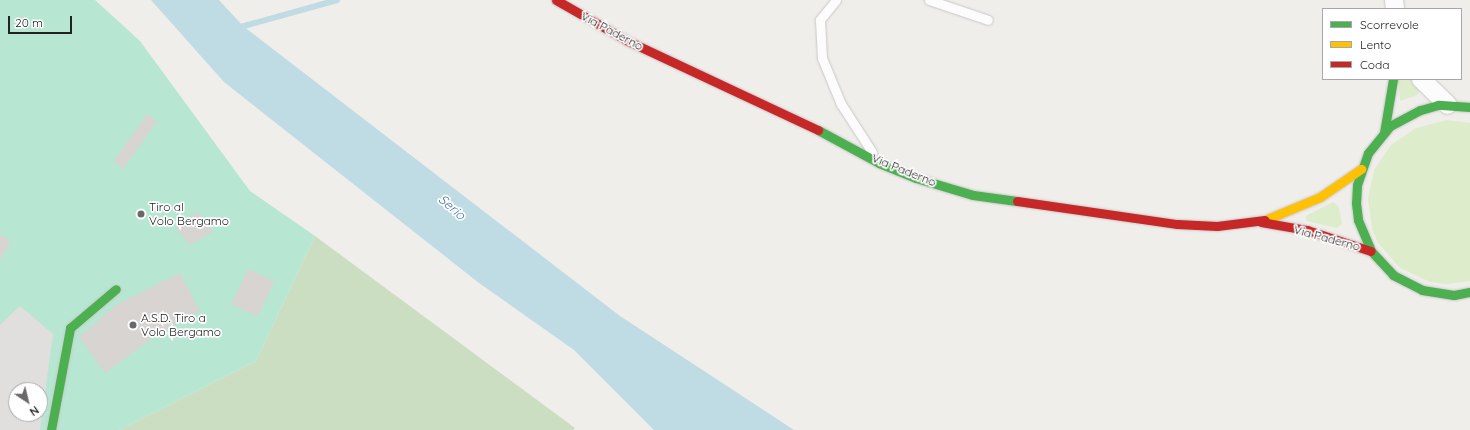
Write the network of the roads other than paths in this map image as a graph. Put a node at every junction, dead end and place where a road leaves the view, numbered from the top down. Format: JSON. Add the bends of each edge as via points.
{"nodes":[{"id":1,"x":556,"y":0,"type":"edge"},
{"id":2,"x":836,"y":0,"type":"edge"},
{"id":3,"x":929,"y":0,"type":"edge"},
{"id":4,"x":988,"y":20,"type":"dead end"},
{"id":5,"x":1393,"y":80,"type":"edge"},
{"id":6,"x":1422,"y":80,"type":"edge"},
{"id":7,"x":1448,"y":105,"type":"junction"},
{"id":8,"x":1470,"y":106,"type":"edge"},
{"id":9,"x":1384,"y":133,"type":"junction"},
{"id":10,"x":879,"y":163,"type":"junction"},
{"id":11,"x":1361,"y":169,"type":"junction"},
{"id":12,"x":1261,"y":222,"type":"junction"},
{"id":13,"x":1371,"y":251,"type":"junction"},
{"id":14,"x":116,"y":289,"type":"dead end"},
{"id":15,"x":1470,"y":292,"type":"edge"},
{"id":16,"x":1454,"y":295,"type":"junction"},
{"id":17,"x":1465,"y":303,"type":"dead end"},
{"id":18,"x":52,"y":430,"type":"edge"}],
"edges":[{"from":1,"to":10,"type":"street","name":"Via Paderno","via":[[628,40],[847,144]]},
{"from":2,"to":10,"type":"lane","via":[[820,20],[822,58],[841,104]]},
{"from":3,"to":4,"type":"lane"},
{"from":5,"to":9,"type":"street","name":"Via Paderno"},
{"from":6,"to":7,"type":"street"},
{"from":7,"to":8,"type":"street","name":"Via Paderno"},
{"from":7,"to":9,"type":"street","name":"Via Paderno","via":[[1414,112]]},
{"from":9,"to":11,"type":"street","name":"Via Paderno","via":[[1368,153]]},
{"from":10,"to":12,"type":"street","name":"Via Paderno","via":[[916,178],[973,195],[1027,205],[1177,224],[1217,226]]},
{"from":11,"to":12,"type":"street","name":"Via Paderno","via":[[1320,197]]},
{"from":11,"to":13,"type":"street","name":"Via Paderno","via":[[1357,186],[1358,220]]},
{"from":12,"to":13,"type":"street","name":"Via Paderno","via":[[1307,230]]},
{"from":13,"to":16,"type":"street","name":"Via Paderno","via":[[1389,271],[1406,284],[1422,290]]},
{"from":14,"to":18,"type":"street","via":[[70,328]]},
{"from":15,"to":16,"type":"street","name":"Via Paderno"},
{"from":16,"to":17,"type":"street","name":"Via Paderno"}]}
